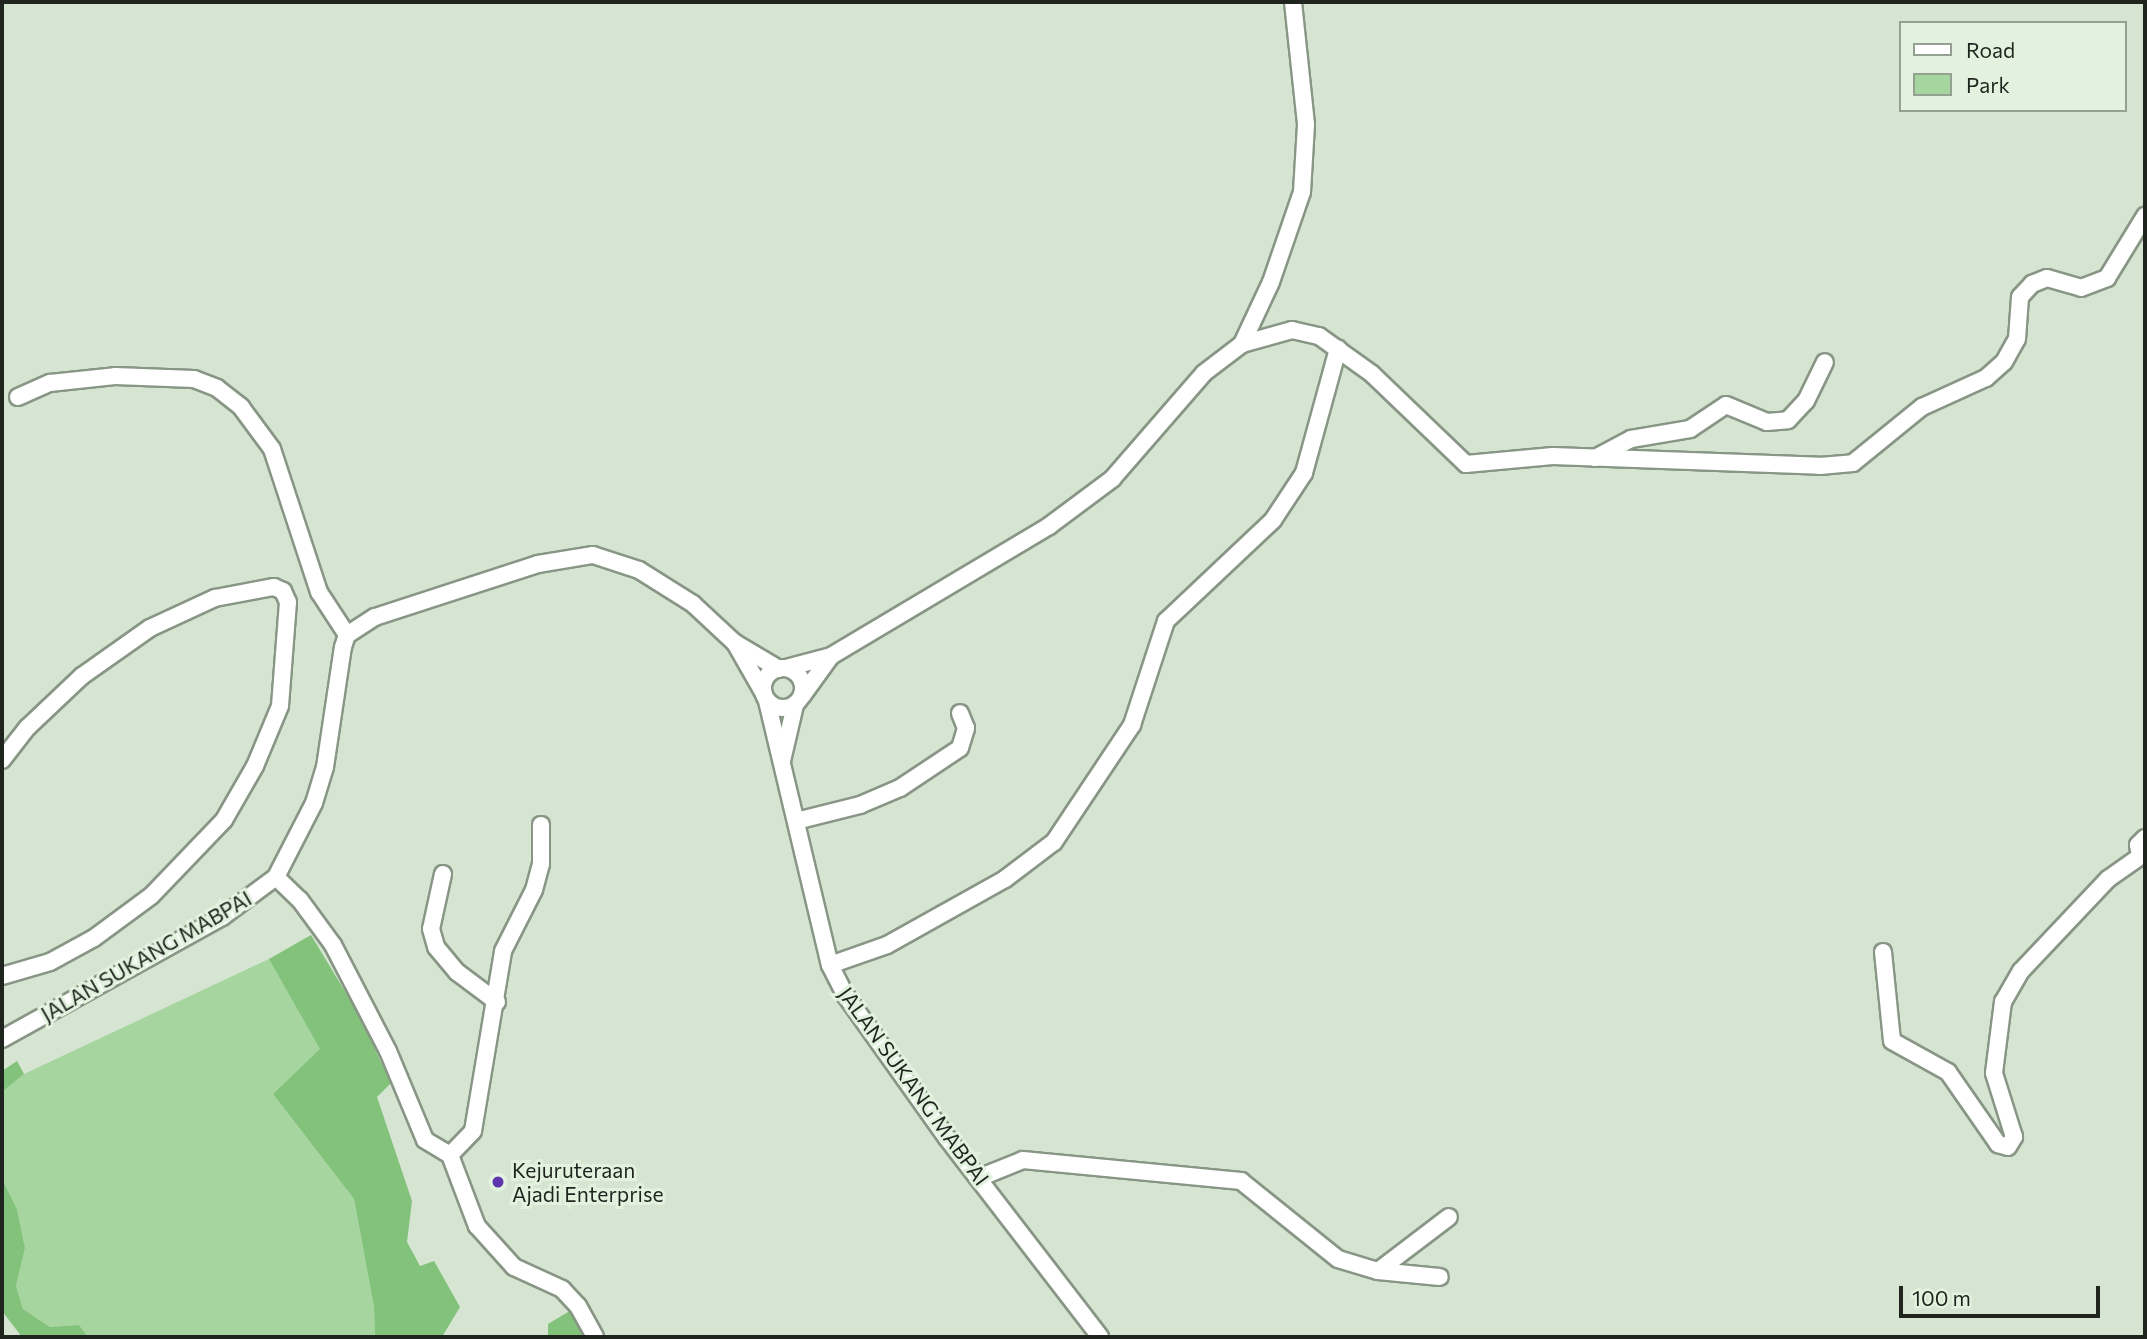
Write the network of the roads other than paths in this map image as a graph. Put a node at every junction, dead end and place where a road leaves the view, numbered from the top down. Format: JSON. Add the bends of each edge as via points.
{"nodes":[{"id":1,"x":1293,"y":2,"type":"edge"},
{"id":2,"x":2145,"y":216,"type":"edge"},
{"id":3,"x":1242,"y":344,"type":"junction"},
{"id":4,"x":1338,"y":349,"type":"junction"},
{"id":5,"x":1825,"y":362,"type":"dead end"},
{"id":6,"x":18,"y":397,"type":"dead end"},
{"id":7,"x":1595,"y":458,"type":"junction"},
{"id":8,"x":347,"y":635,"type":"junction"},
{"id":9,"x":735,"y":643,"type":"junction"},
{"id":10,"x":831,"y":656,"type":"junction"},
{"id":11,"x":782,"y":668,"type":"junction"},
{"id":12,"x":765,"y":697,"type":"junction"},
{"id":13,"x":798,"y":701,"type":"junction"},
{"id":14,"x":960,"y":713,"type":"dead end"},
{"id":15,"x":2,"y":760,"type":"edge"},
{"id":16,"x":781,"y":764,"type":"junction"},
{"id":17,"x":796,"y":821,"type":"junction"},
{"id":18,"x":541,"y":825,"type":"dead end"},
{"id":19,"x":2145,"y":838,"type":"edge"},
{"id":20,"x":2143,"y":855,"type":"edge"},
{"id":21,"x":443,"y":874,"type":"dead end"},
{"id":22,"x":276,"y":877,"type":"junction"},
{"id":23,"x":1883,"y":952,"type":"dead end"},
{"id":24,"x":830,"y":965,"type":"junction"},
{"id":25,"x":2,"y":976,"type":"edge"},
{"id":26,"x":497,"y":1002,"type":"junction"},
{"id":27,"x":2,"y":1039,"type":"edge"},
{"id":28,"x":450,"y":1156,"type":"junction"},
{"id":29,"x":981,"y":1177,"type":"junction"},
{"id":30,"x":1450,"y":1217,"type":"dead end"},
{"id":31,"x":1378,"y":1271,"type":"junction"},
{"id":32,"x":1440,"y":1277,"type":"dead end"},
{"id":33,"x":595,"y":1337,"type":"edge"},
{"id":34,"x":1100,"y":1337,"type":"edge"}],
"edges":[{"from":1,"to":3,"type":"street","via":[[1306,124],[1302,192],[1271,282]]},
{"from":2,"to":7,"type":"street","via":[[2107,278],[2081,288],[2047,278],[2032,284],[2020,297],[2017,339],[2004,362],[1986,378],[1910,415],[1853,463],[1820,466]]},
{"from":3,"to":4,"type":"street","via":[[1302,329]]},
{"from":3,"to":10,"type":"street","via":[[1204,373],[1112,479],[1049,526]]},
{"from":4,"to":7,"type":"street","via":[[1373,374],[1466,464],[1553,456]]},
{"from":4,"to":24,"type":"street","via":[[1299,481],[1273,520],[1166,621],[1132,725],[1054,842],[1005,879],[887,946]]},
{"from":5,"to":7,"type":"street","via":[[1800,410],[1788,421],[1767,422],[1726,405],[1690,429],[1631,439]]},
{"from":6,"to":8,"type":"street","via":[[50,383],[115,376],[194,379],[217,388],[241,407],[272,449],[319,592]]},
{"from":8,"to":9,"type":"street","name":"JALAN SUKANG MABPAI","via":[[376,617],[411,604],[582,554],[639,570],[674,590]]},
{"from":8,"to":22,"type":"street","name":"JALAN SUKANG MABPAI","via":[[326,767],[314,803]]},
{"from":9,"to":11,"type":"street","name":"JALAN SUKANG MABPAI"},
{"from":9,"to":12,"type":"street","name":"JALAN SUKANG MABPAI"},
{"from":10,"to":11,"type":"street"},
{"from":10,"to":13,"type":"street"},
{"from":11,"to":12,"type":"street","via":[[766,677]]},
{"from":11,"to":13,"type":"street","via":[[799,676]]},
{"from":12,"to":13,"type":"street","via":[[780,709]]},
{"from":12,"to":16,"type":"street","name":"JALAN SUKANG MABPAI"},
{"from":13,"to":16,"type":"street","name":"JALAN SUKANG MABPAI"},
{"from":14,"to":17,"type":"street","via":[[966,728],[960,748],[900,788],[860,805]]},
{"from":15,"to":25,"type":"street","via":[[27,728],[82,676],[150,628],[215,598],[274,587],[283,591],[288,602],[280,706],[255,766],[224,820],[151,896],[94,939],[50,962]]},
{"from":16,"to":17,"type":"street","name":"JALAN SUKANG MABPAI"},
{"from":17,"to":24,"type":"street","name":"JALAN SUKANG MABPAI"},
{"from":18,"to":26,"type":"street","via":[[541,864],[503,951]]},
{"from":19,"to":20,"type":"street","via":[[2138,845]]},
{"from":20,"to":23,"type":"street","via":[[2108,879],[2021,971],[2003,1002],[1994,1073],[2014,1137],[2008,1147],[1998,1144],[1948,1072],[1892,1041]]},
{"from":21,"to":26,"type":"street","via":[[431,929],[436,947],[457,972]]},
{"from":22,"to":27,"type":"street","name":"JALAN SUKANG MABPAI","via":[[222,917]]},
{"from":22,"to":28,"type":"street","via":[[300,900],[333,946],[388,1051],[425,1140]]},
{"from":24,"to":29,"type":"street","name":"JALAN SUKANG MABPAI","via":[[858,1014]]},
{"from":26,"to":28,"type":"street","via":[[472,1131]]},
{"from":28,"to":33,"type":"street","via":[[477,1226],[514,1267],[562,1289],[578,1306]]},
{"from":29,"to":31,"type":"street","via":[[1023,1160],[1036,1160],[1241,1181],[1338,1259]]},
{"from":29,"to":34,"type":"street","name":"JALAN SUKANG MABPAI"},
{"from":30,"to":31,"type":"street"},
{"from":31,"to":32,"type":"street"}]}
